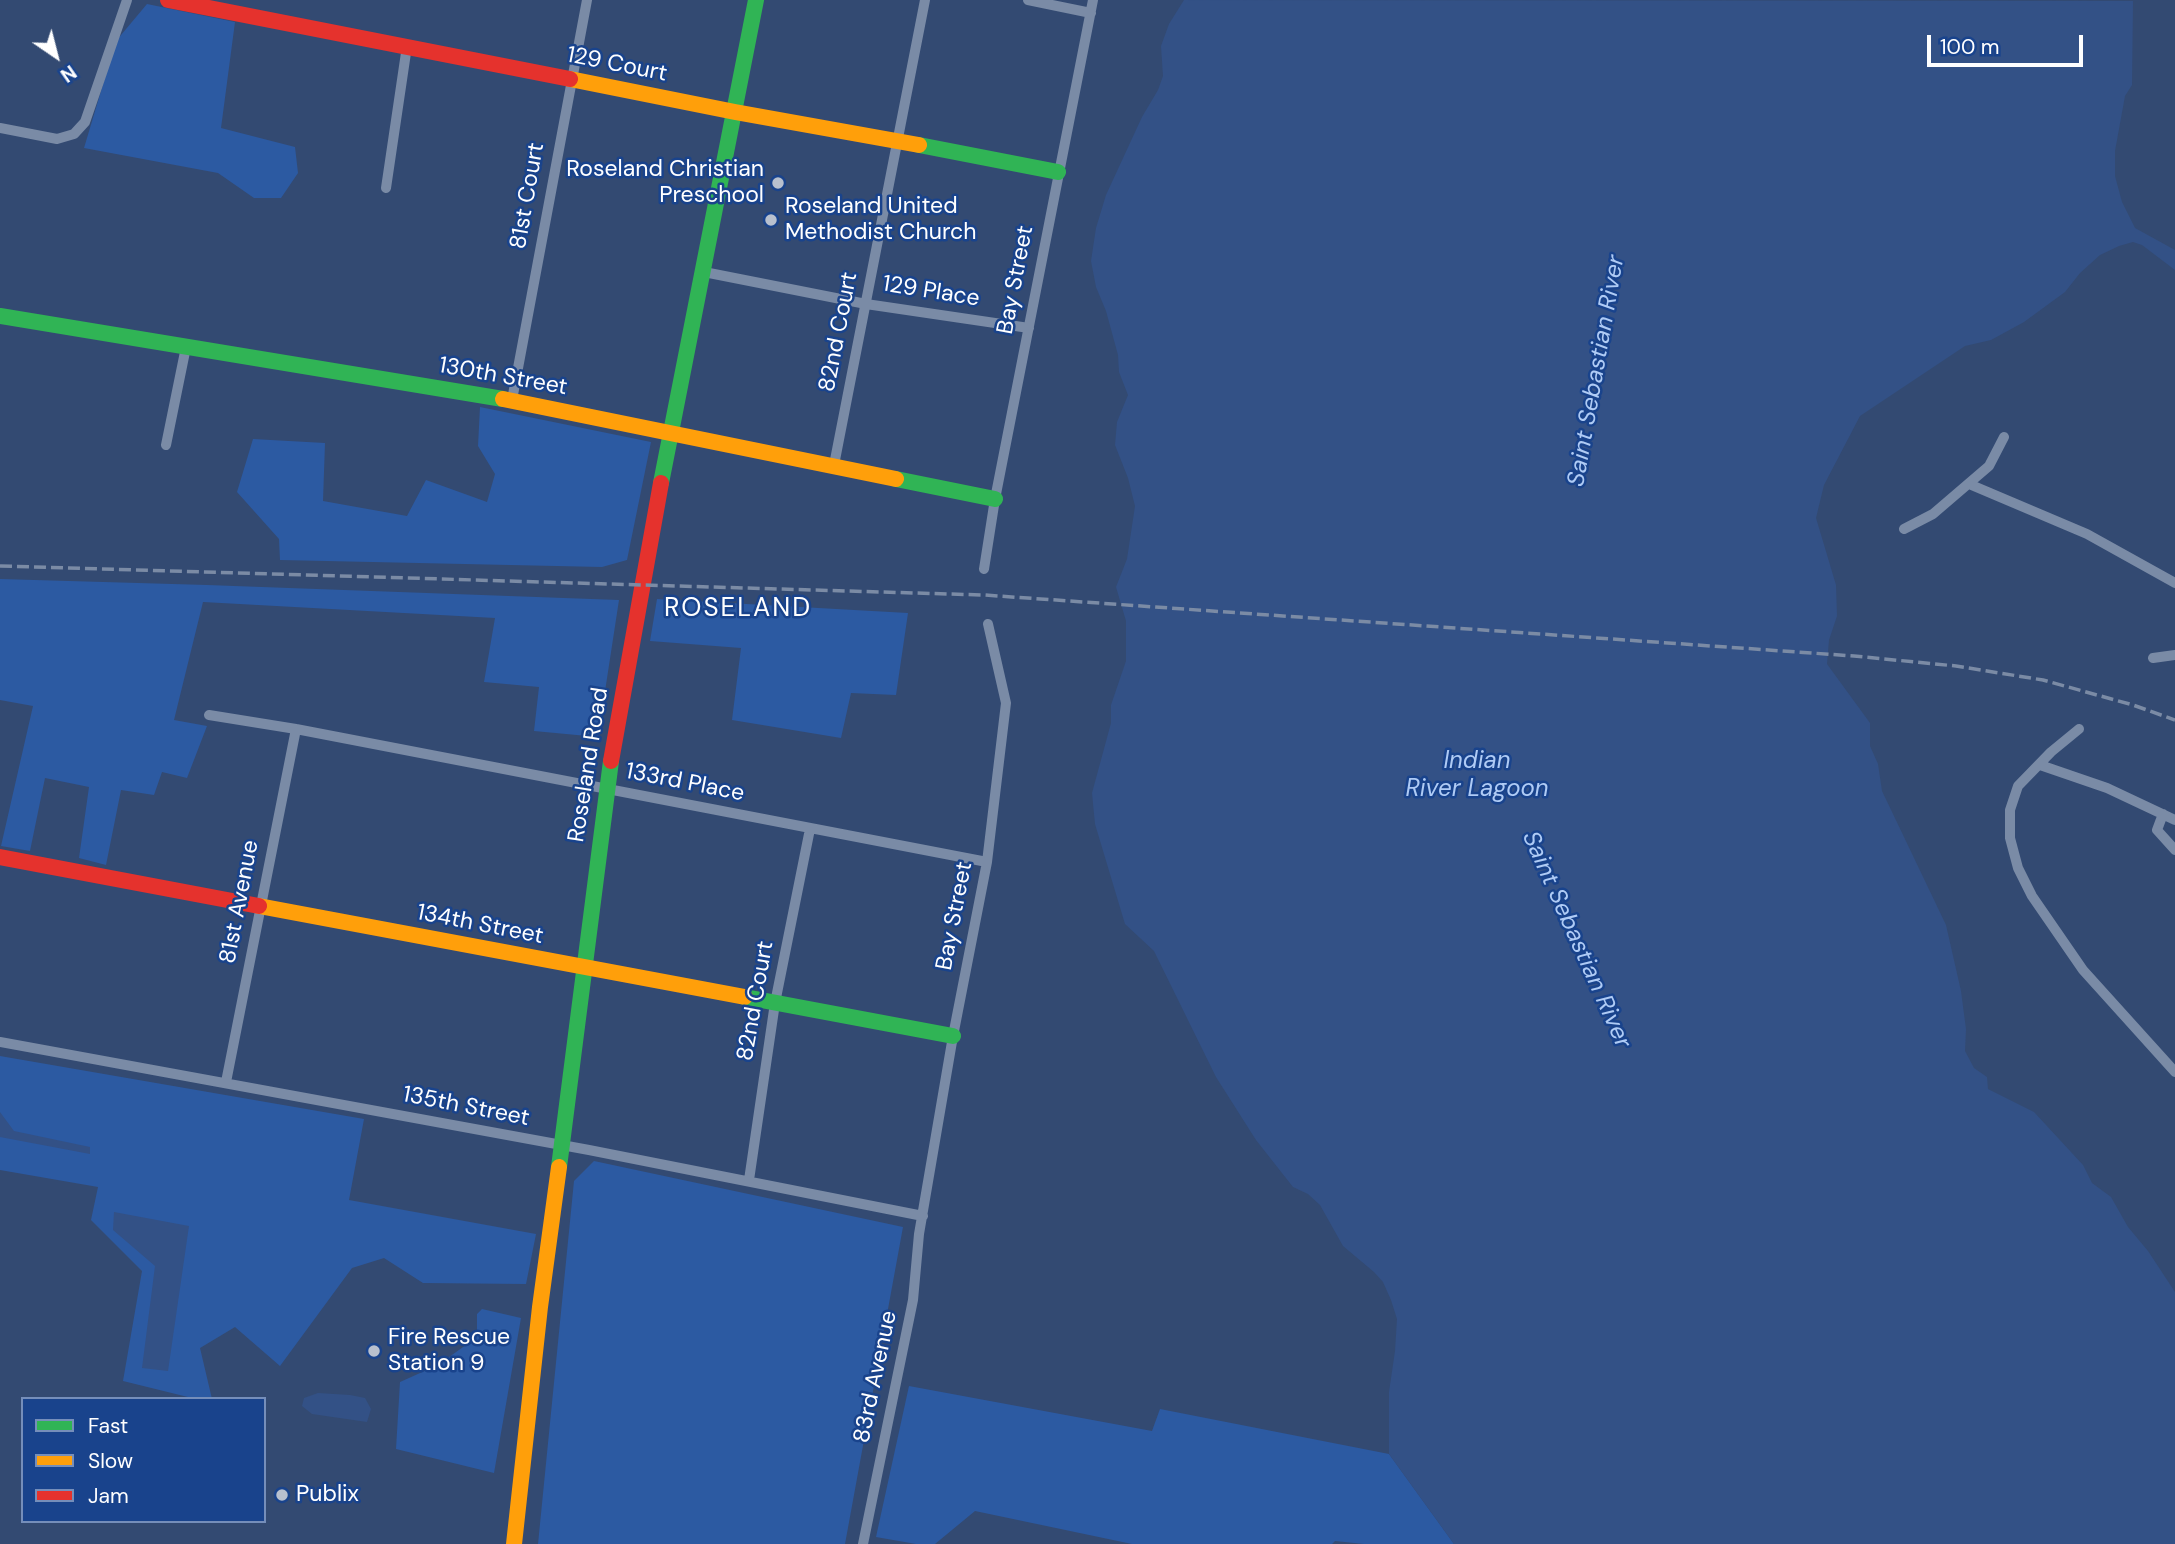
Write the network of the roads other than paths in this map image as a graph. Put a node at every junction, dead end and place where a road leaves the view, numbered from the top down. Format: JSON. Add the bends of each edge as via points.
{"nodes":[{"id":1,"x":127,"y":0,"type":"edge"},
{"id":2,"x":168,"y":0,"type":"edge"},
{"id":3,"x":587,"y":0,"type":"edge"},
{"id":4,"x":756,"y":0,"type":"edge"},
{"id":5,"x":925,"y":0,"type":"edge"},
{"id":6,"x":1028,"y":0,"type":"edge"},
{"id":7,"x":1093,"y":0,"type":"edge"},
{"id":8,"x":1091,"y":13,"type":"junction"},
{"id":9,"x":407,"y":46,"type":"junction"},
{"id":10,"x":571,"y":79,"type":"junction"},
{"id":11,"x":734,"y":112,"type":"junction"},
{"id":12,"x":0,"y":128,"type":"edge"},
{"id":13,"x":896,"y":139,"type":"junction"},
{"id":14,"x":1058,"y":172,"type":"junction"},
{"id":15,"x":386,"y":188,"type":"dead end"},
{"id":16,"x":704,"y":272,"type":"junction"},
{"id":17,"x":866,"y":304,"type":"junction"},
{"id":18,"x":0,"y":316,"type":"edge"},
{"id":19,"x":1029,"y":328,"type":"junction"},
{"id":20,"x":186,"y":347,"type":"junction"},
{"id":21,"x":512,"y":400,"type":"junction"},
{"id":22,"x":670,"y":433,"type":"junction"},
{"id":23,"x":2004,"y":437,"type":"dead end"},
{"id":24,"x":166,"y":444,"type":"dead end"},
{"id":25,"x":834,"y":465,"type":"junction"},
{"id":26,"x":1969,"y":484,"type":"junction"},
{"id":27,"x":995,"y":499,"type":"junction"},
{"id":28,"x":1904,"y":529,"type":"dead end"},
{"id":29,"x":984,"y":569,"type":"dead end"},
{"id":30,"x":2175,"y":583,"type":"edge"},
{"id":31,"x":988,"y":624,"type":"dead end"},
{"id":32,"x":2175,"y":655,"type":"edge"},
{"id":33,"x":2153,"y":658,"type":"dead end"},
{"id":34,"x":209,"y":715,"type":"dead end"},
{"id":35,"x":296,"y":729,"type":"junction"},
{"id":36,"x":2079,"y":729,"type":"dead end"},
{"id":37,"x":2040,"y":765,"type":"junction"},
{"id":38,"x":606,"y":788,"type":"junction"},
{"id":39,"x":2162,"y":814,"type":"junction"},
{"id":40,"x":2175,"y":820,"type":"edge"},
{"id":41,"x":810,"y":829,"type":"junction"},
{"id":42,"x":2175,"y":850,"type":"edge"},
{"id":43,"x":0,"y":857,"type":"edge"},
{"id":44,"x":987,"y":862,"type":"junction"},
{"id":45,"x":260,"y":907,"type":"junction"},
{"id":46,"x":586,"y":968,"type":"junction"},
{"id":47,"x":775,"y":1003,"type":"junction"},
{"id":48,"x":953,"y":1036,"type":"junction"},
{"id":49,"x":0,"y":1042,"type":"edge"},
{"id":50,"x":2175,"y":1072,"type":"edge"},
{"id":51,"x":226,"y":1082,"type":"junction"},
{"id":52,"x":563,"y":1146,"type":"junction"},
{"id":53,"x":750,"y":1180,"type":"junction"},
{"id":54,"x":923,"y":1216,"type":"junction"},
{"id":55,"x":514,"y":1544,"type":"edge"},
{"id":56,"x":863,"y":1544,"type":"edge"}],
"edges":[{"from":1,"to":12,"type":"street","via":[[85,122],[74,134],[57,139]]},
{"from":2,"to":9,"type":"street","name":"129 Court"},
{"from":3,"to":10,"type":"street","name":"81st Court"},
{"from":4,"to":11,"type":"street","name":"Roseland Road"},
{"from":5,"to":13,"type":"street","name":"82nd Court"},
{"from":6,"to":8,"type":"street"},
{"from":7,"to":8,"type":"street","name":"Bay Street"},
{"from":8,"to":14,"type":"street","name":"Bay Street"},
{"from":9,"to":10,"type":"street","name":"129 Court"},
{"from":9,"to":15,"type":"street"},
{"from":10,"to":11,"type":"street","name":"129 Court"},
{"from":10,"to":21,"type":"street","name":"81st Court"},
{"from":11,"to":13,"type":"street","name":"129 Court"},
{"from":11,"to":16,"type":"street","name":"Roseland Road"},
{"from":13,"to":14,"type":"street","name":"129 Court"},
{"from":13,"to":17,"type":"street","name":"82nd Court"},
{"from":14,"to":19,"type":"street","name":"Bay Street"},
{"from":16,"to":17,"type":"street","name":"129 Place"},
{"from":16,"to":22,"type":"street","name":"Roseland Road"},
{"from":17,"to":19,"type":"street","name":"129 Place"},
{"from":17,"to":25,"type":"street","name":"82nd Court"},
{"from":18,"to":20,"type":"street","name":"130th Street"},
{"from":19,"to":27,"type":"street","name":"Bay Street"},
{"from":20,"to":21,"type":"street","name":"130th Street"},
{"from":20,"to":24,"type":"street"},
{"from":21,"to":22,"type":"street","name":"130th Street"},
{"from":22,"to":25,"type":"street","name":"130th Street"},
{"from":22,"to":38,"type":"street","name":"Roseland Road"},
{"from":23,"to":26,"type":"street","via":[[1989,466]]},
{"from":25,"to":27,"type":"street","name":"130th Street"},
{"from":26,"to":28,"type":"street","via":[[1933,514]]},
{"from":26,"to":30,"type":"street","via":[[2087,534]]},
{"from":27,"to":29,"type":"street","name":"Bay Street"},
{"from":31,"to":44,"type":"street","name":"Bay Street","via":[[1006,703]]},
{"from":32,"to":33,"type":"street"},
{"from":34,"to":35,"type":"street","name":"133rd Place"},
{"from":35,"to":38,"type":"street","name":"133rd Place"},
{"from":35,"to":45,"type":"street","name":"81st Avenue"},
{"from":36,"to":37,"type":"street"},
{"from":37,"to":39,"type":"street","via":[[2107,788]]},
{"from":37,"to":50,"type":"street","via":[[2018,786],[2010,810],[2010,838],[2018,868],[2083,970]]},
{"from":38,"to":41,"type":"street","name":"133rd Place"},
{"from":38,"to":46,"type":"street","name":"Roseland Road"},
{"from":39,"to":40,"type":"street"},
{"from":39,"to":42,"type":"street","via":[[2157,830]]},
{"from":41,"to":44,"type":"street","name":"133rd Place"},
{"from":41,"to":47,"type":"street","name":"82nd Court"},
{"from":43,"to":45,"type":"street","name":"134th Street"},
{"from":44,"to":48,"type":"street","name":"Bay Street"},
{"from":45,"to":46,"type":"street","name":"134th Street"},
{"from":45,"to":51,"type":"street","name":"81st Avenue"},
{"from":46,"to":47,"type":"street","name":"134th Street"},
{"from":46,"to":52,"type":"street","name":"Roseland Road"},
{"from":47,"to":48,"type":"street","name":"134th Street"},
{"from":47,"to":53,"type":"street","name":"82nd Court"},
{"from":48,"to":54,"type":"street","name":"Bay Street"},
{"from":49,"to":51,"type":"street","name":"135th Street"},
{"from":51,"to":52,"type":"street","name":"135th Street"},
{"from":52,"to":53,"type":"street","name":"135th Street"},
{"from":52,"to":55,"type":"street","name":"Roseland Road"},
{"from":53,"to":54,"type":"street","name":"135th Street"},
{"from":54,"to":56,"type":"street","name":"83rd Avenue","via":[[913,1300]]}]}
